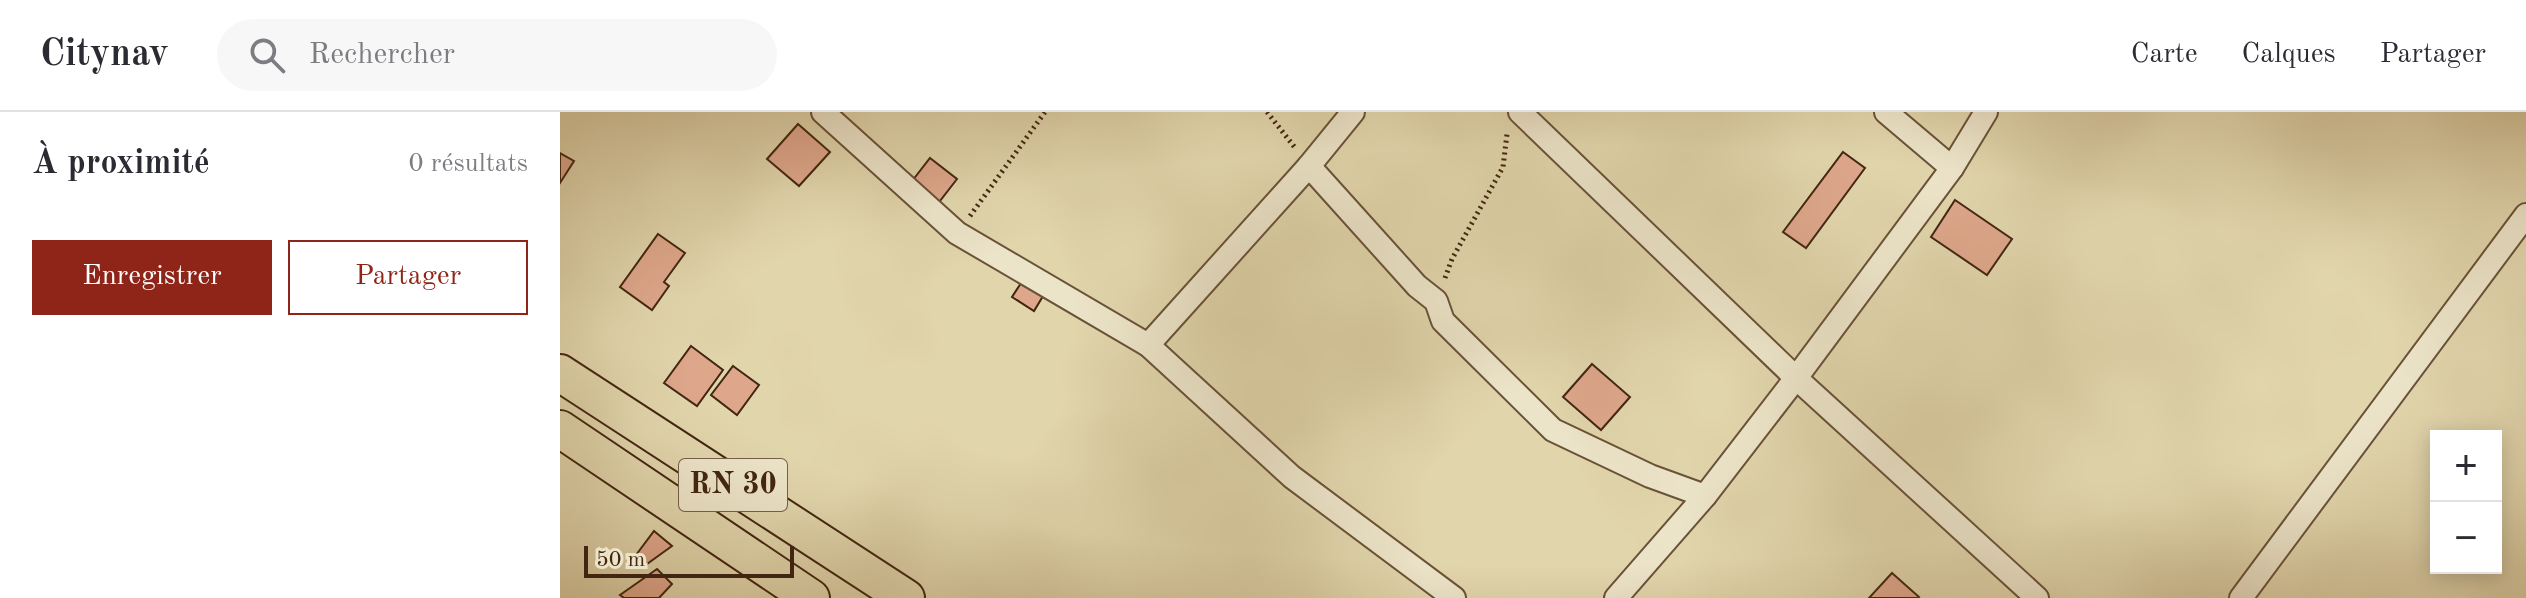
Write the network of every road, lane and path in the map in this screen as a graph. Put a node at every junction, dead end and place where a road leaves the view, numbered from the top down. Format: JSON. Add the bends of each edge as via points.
{"nodes":[{"id":1,"x":823,"y":112,"type":"edge"},
{"id":2,"x":1045,"y":112,"type":"edge"},
{"id":3,"x":1267,"y":112,"type":"edge"},
{"id":4,"x":1353,"y":112,"type":"edge"},
{"id":5,"x":1886,"y":112,"type":"edge"},
{"id":6,"x":1986,"y":112,"type":"edge"},
{"id":7,"x":1511,"y":117,"type":"edge"},
{"id":8,"x":1309,"y":166,"type":"junction"},
{"id":9,"x":1952,"y":168,"type":"junction"},
{"id":10,"x":2526,"y":215,"type":"edge"},
{"id":11,"x":957,"y":233,"type":"junction"},
{"id":12,"x":1436,"y":301,"type":"junction"},
{"id":13,"x":1148,"y":345,"type":"junction"},
{"id":14,"x":560,"y":373,"type":"edge"},
{"id":15,"x":1796,"y":378,"type":"junction"},
{"id":16,"x":560,"y":429,"type":"edge"},
{"id":17,"x":1705,"y":496,"type":"junction"},
{"id":18,"x":811,"y":598,"type":"edge"},
{"id":19,"x":906,"y":598,"type":"edge"},
{"id":20,"x":1454,"y":598,"type":"edge"},
{"id":21,"x":1616,"y":598,"type":"edge"},
{"id":22,"x":2037,"y":598,"type":"edge"},
{"id":23,"x":2241,"y":598,"type":"edge"}],
"edges":[{"from":1,"to":11,"type":"street"},
{"from":2,"to":11,"type":"path"},
{"from":3,"to":8,"type":"path"},
{"from":4,"to":8,"type":"street"},
{"from":5,"to":9,"type":"street"},
{"from":6,"to":9,"type":"street"},
{"from":7,"to":12,"type":"path","via":[[1503,167],[1452,259]]},
{"from":7,"to":15,"type":"street"},
{"from":8,"to":12,"type":"street"},
{"from":8,"to":13,"type":"street"},
{"from":9,"to":15,"type":"street"},
{"from":10,"to":23,"type":"street"},
{"from":11,"to":13,"type":"street"},
{"from":12,"to":17,"type":"street","via":[[1443,321],[1553,430]]},
{"from":13,"to":20,"type":"street","via":[[1292,477]]},
{"from":14,"to":19,"type":"main road","name":"RN 30","number":"RN 30"},
{"from":15,"to":17,"type":"street"},
{"from":15,"to":22,"type":"street"},
{"from":16,"to":18,"type":"main road","number":"RN 30"},
{"from":17,"to":21,"type":"street"}]}
